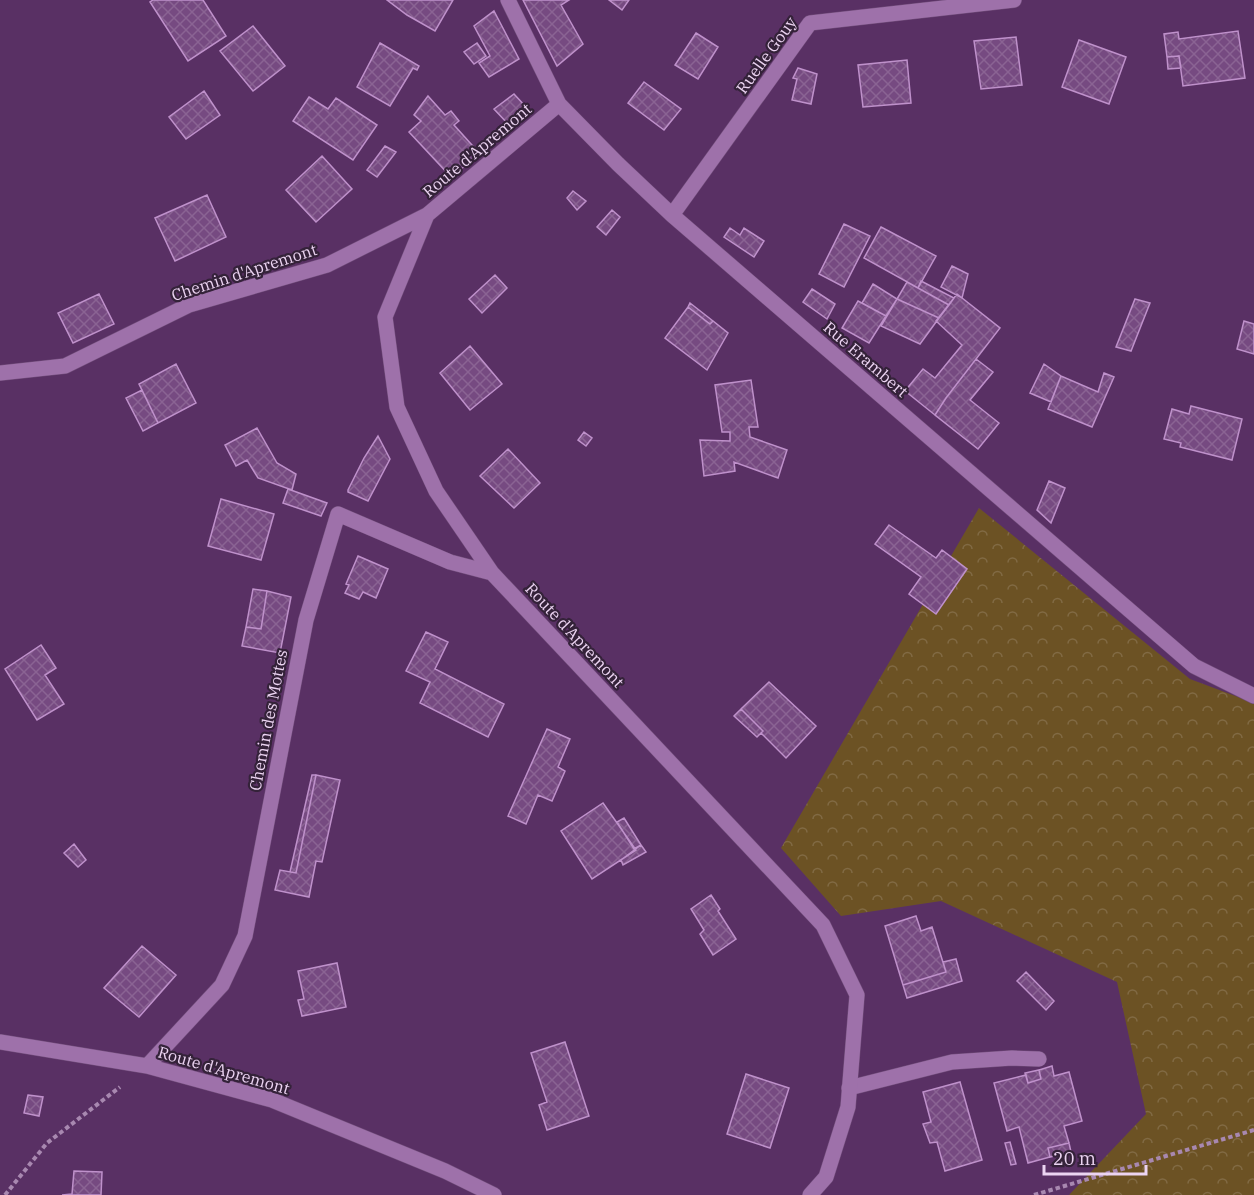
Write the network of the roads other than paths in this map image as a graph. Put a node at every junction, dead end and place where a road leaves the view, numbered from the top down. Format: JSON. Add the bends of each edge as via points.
{"nodes":[{"id":1,"x":508,"y":0,"type":"edge"},
{"id":2,"x":1014,"y":0,"type":"edge"},
{"id":3,"x":559,"y":104,"type":"junction"},
{"id":4,"x":427,"y":215,"type":"junction"},
{"id":5,"x":672,"y":215,"type":"junction"},
{"id":6,"x":0,"y":373,"type":"edge"},
{"id":7,"x":492,"y":573,"type":"junction"},
{"id":8,"x":1254,"y":696,"type":"edge"},
{"id":9,"x":0,"y":1042,"type":"edge"},
{"id":10,"x":1039,"y":1059,"type":"dead end"},
{"id":11,"x":147,"y":1066,"type":"junction"},
{"id":12,"x":849,"y":1088,"type":"junction"},
{"id":13,"x":494,"y":1195,"type":"edge"},
{"id":14,"x":810,"y":1195,"type":"edge"}],
"edges":[{"from":1,"to":3,"type":"street","name":"Rue Erambert"},
{"from":2,"to":5,"type":"street","name":"Ruelle Gouy","via":[[810,23]]},
{"from":3,"to":4,"type":"street","name":"Route d'Apremont"},
{"from":3,"to":5,"type":"street","name":"Rue Erambert"},
{"from":4,"to":6,"type":"street","name":"Chemin d'Apremont","via":[[327,265],[189,305],[65,366]]},
{"from":4,"to":7,"type":"street","name":"Route d'Apremont","via":[[385,317],[397,407],[436,491]]},
{"from":5,"to":8,"type":"street","name":"Rue Erambert","via":[[1194,666]]},
{"from":7,"to":11,"type":"street","name":"Chemin des Mottes","via":[[450,562],[338,514],[306,620],[244,936],[222,985]]},
{"from":7,"to":12,"type":"street","name":"Route d'Apremont","via":[[823,925],[857,996]]},
{"from":9,"to":11,"type":"street","name":"Route d'Apremont"},
{"from":10,"to":12,"type":"street","via":[[952,1062]]},
{"from":11,"to":13,"type":"street","name":"Route d'Apremont","via":[[272,1100]]},
{"from":12,"to":14,"type":"street","name":"Route d'Apremont","via":[[848,1107],[826,1177]]}]}
